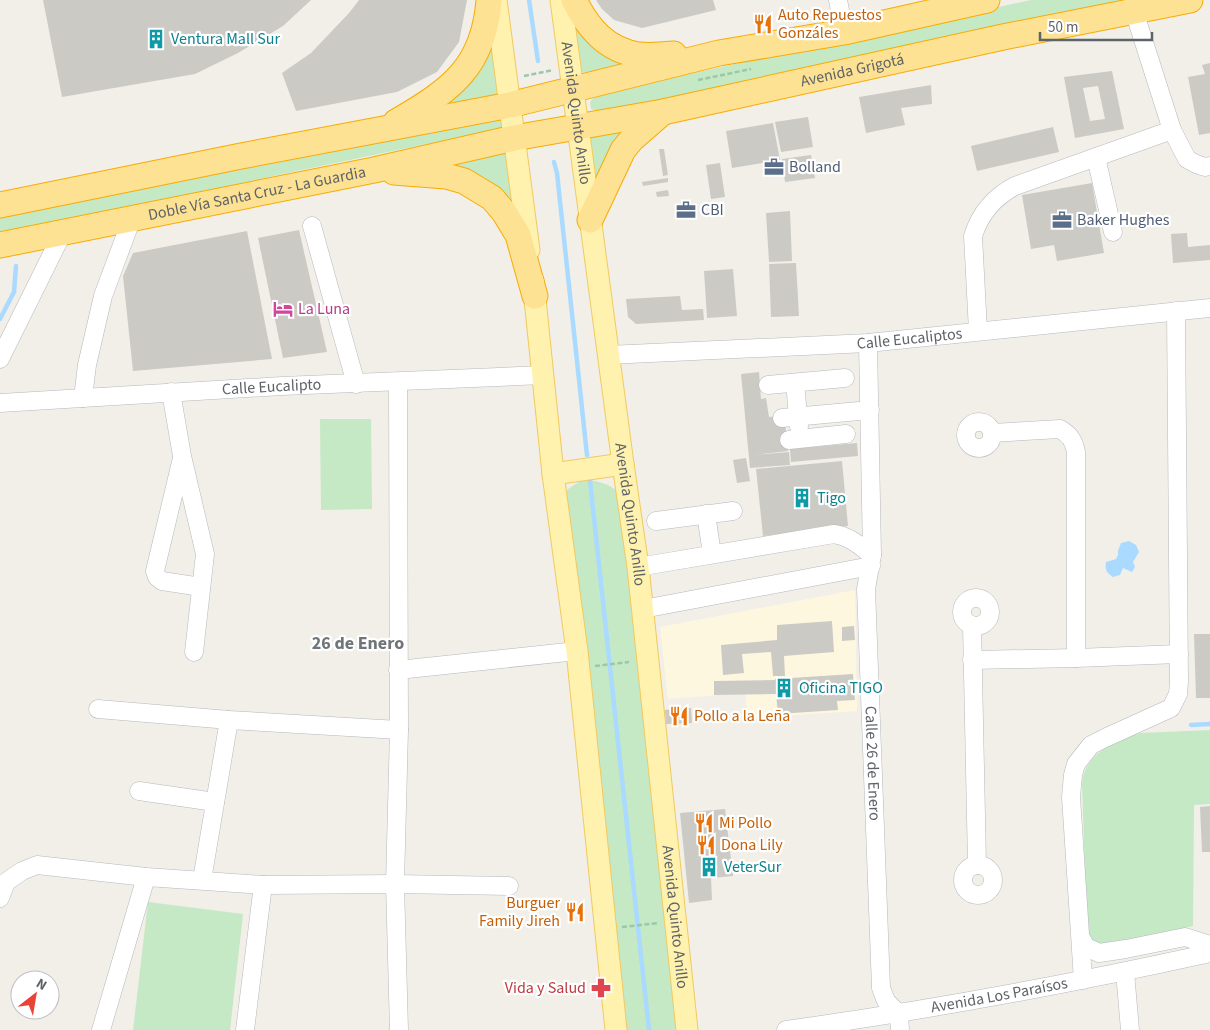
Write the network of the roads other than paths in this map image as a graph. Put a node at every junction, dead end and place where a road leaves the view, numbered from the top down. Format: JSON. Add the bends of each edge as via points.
{"nodes":[{"id":1,"x":489,"y":0,"type":"edge"},
{"id":2,"x":496,"y":0,"type":"edge"},
{"id":3,"x":561,"y":0,"type":"edge"},
{"id":4,"x":574,"y":0,"type":"edge"},
{"id":5,"x":838,"y":0,"type":"edge"},
{"id":6,"x":987,"y":0,"type":"edge"},
{"id":7,"x":1190,"y":0,"type":"edge"},
{"id":8,"x":1134,"y":11,"type":"junction"},
{"id":9,"x":844,"y":32,"type":"junction"},
{"id":10,"x":719,"y":53,"type":"junction"},
{"id":11,"x":573,"y":90,"type":"junction"},
{"id":12,"x":510,"y":106,"type":"junction"},
{"id":13,"x":663,"y":112,"type":"junction"},
{"id":14,"x":578,"y":127,"type":"junction"},
{"id":15,"x":381,"y":130,"type":"junction"},
{"id":16,"x":1172,"y":130,"type":"junction"},
{"id":17,"x":514,"y":138,"type":"junction"},
{"id":18,"x":1096,"y":157,"type":"junction"},
{"id":19,"x":1210,"y":166,"type":"edge"},
{"id":20,"x":374,"y":170,"type":"junction"},
{"id":21,"x":0,"y":205,"type":"edge"},
{"id":22,"x":132,"y":218,"type":"junction"},
{"id":23,"x":590,"y":220,"type":"junction"},
{"id":24,"x":312,"y":226,"type":"dead end"},
{"id":25,"x":63,"y":232,"type":"junction"},
{"id":26,"x":1113,"y":232,"type":"dead end"},
{"id":27,"x":0,"y":245,"type":"edge"},
{"id":28,"x":535,"y":296,"type":"junction"},
{"id":29,"x":1210,"y":308,"type":"edge"},
{"id":30,"x":1176,"y":311,"type":"junction"},
{"id":31,"x":978,"y":331,"type":"junction"},
{"id":32,"x":868,"y":342,"type":"junction"},
{"id":33,"x":608,"y":355,"type":"junction"},
{"id":34,"x":0,"y":359,"type":"edge"},
{"id":35,"x":544,"y":375,"type":"junction"},
{"id":36,"x":845,"y":378,"type":"dead end"},
{"id":37,"x":398,"y":382,"type":"junction"},
{"id":38,"x":795,"y":383,"type":"junction"},
{"id":39,"x":356,"y":384,"type":"junction"},
{"id":40,"x":768,"y":386,"type":"dead end"},
{"id":41,"x":171,"y":392,"type":"junction"},
{"id":42,"x":83,"y":398,"type":"junction"},
{"id":43,"x":0,"y":403,"type":"edge"},
{"id":44,"x":870,"y":410,"type":"junction"},
{"id":45,"x":790,"y":417,"type":"junction"},
{"id":46,"x":992,"y":433,"type":"dead end"},
{"id":47,"x":846,"y":434,"type":"dead end"},
{"id":48,"x":182,"y":456,"type":"junction"},
{"id":49,"x":623,"y":464,"type":"junction"},
{"id":50,"x":553,"y":474,"type":"junction"},
{"id":51,"x":733,"y":511,"type":"dead end"},
{"id":52,"x":706,"y":514,"type":"junction"},
{"id":53,"x":656,"y":521,"type":"dead end"},
{"id":54,"x":712,"y":554,"type":"junction"},
{"id":55,"x":872,"y":560,"type":"junction"},
{"id":56,"x":638,"y":567,"type":"junction"},
{"id":57,"x":201,"y":587,"type":"junction"},
{"id":58,"x":643,"y":609,"type":"junction"},
{"id":59,"x":972,"y":626,"type":"dead end"},
{"id":60,"x":577,"y":651,"type":"junction"},
{"id":61,"x":194,"y":652,"type":"dead end"},
{"id":62,"x":1179,"y":654,"type":"junction"},
{"id":63,"x":1076,"y":658,"type":"junction"},
{"id":64,"x":972,"y":660,"type":"junction"},
{"id":65,"x":398,"y":670,"type":"junction"},
{"id":66,"x":98,"y":709,"type":"dead end"},
{"id":67,"x":229,"y":720,"type":"junction"},
{"id":68,"x":399,"y":730,"type":"junction"},
{"id":69,"x":139,"y":791,"type":"dead end"},
{"id":70,"x":215,"y":802,"type":"junction"},
{"id":71,"x":977,"y":864,"type":"dead end"},
{"id":72,"x":146,"y":877,"type":"junction"},
{"id":73,"x":202,"y":880,"type":"junction"},
{"id":74,"x":395,"y":884,"type":"junction"},
{"id":75,"x":263,"y":885,"type":"junction"},
{"id":76,"x":509,"y":886,"type":"dead end"},
{"id":77,"x":0,"y":898,"type":"edge"},
{"id":78,"x":1081,"y":938,"type":"junction"},
{"id":79,"x":1210,"y":945,"type":"edge"},
{"id":80,"x":1210,"y":953,"type":"edge"},
{"id":81,"x":1125,"y":972,"type":"junction"},
{"id":82,"x":1083,"y":980,"type":"junction"},
{"id":83,"x":900,"y":1022,"type":"edge"},
{"id":84,"x":101,"y":1030,"type":"edge"},
{"id":85,"x":245,"y":1030,"type":"edge"},
{"id":86,"x":400,"y":1030,"type":"edge"},
{"id":87,"x":616,"y":1030,"type":"edge"},
{"id":88,"x":687,"y":1030,"type":"edge"},
{"id":89,"x":786,"y":1030,"type":"edge"},
{"id":90,"x":1130,"y":1030,"type":"edge"}],
"edges":[{"from":1,"to":15,"type":"highway","via":[[480,48],[466,71],[444,91]]},
{"from":2,"to":12,"type":"main road"},
{"from":3,"to":11,"type":"main road","name":"Avenida Quinto Anillo"},
{"from":4,"to":10,"type":"highway","via":[[594,32],[623,51],[639,55]]},
{"from":5,"to":9,"type":"street"},
{"from":6,"to":9,"type":"highway"},
{"from":7,"to":8,"type":"highway","name":"Avenida Grigotá"},
{"from":8,"to":13,"type":"highway","name":"Avenida Grigotá"},
{"from":8,"to":16,"type":"street"},
{"from":9,"to":10,"type":"highway"},
{"from":10,"to":11,"type":"highway"},
{"from":11,"to":12,"type":"highway"},
{"from":11,"to":14,"type":"main road","name":"Avenida Quinto Anillo"},
{"from":12,"to":15,"type":"highway"},
{"from":12,"to":17,"type":"main road"},
{"from":13,"to":14,"type":"highway","name":"Avenida Grigotá"},
{"from":13,"to":23,"type":"highway","via":[[623,150]]},
{"from":14,"to":17,"type":"highway","name":"Avenida Grigotá"},
{"from":14,"to":23,"type":"main road","name":"Avenida Quinto Anillo"},
{"from":15,"to":21,"type":"highway"},
{"from":16,"to":18,"type":"street"},
{"from":16,"to":19,"type":"street","via":[[1187,159]]},
{"from":17,"to":20,"type":"highway","name":"Doble Vía Santa Cruz - La Guardia"},
{"from":17,"to":28,"type":"main road"},
{"from":18,"to":26,"type":"street"},
{"from":18,"to":31,"type":"street","via":[[1015,186],[1002,193],[987,208],[973,236]]},
{"from":20,"to":22,"type":"highway","name":"Doble Vía Santa Cruz - La Guardia"},
{"from":20,"to":28,"type":"highway","via":[[464,180],[492,198],[518,234]]},
{"from":22,"to":25,"type":"highway","name":"Doble Vía Santa Cruz - La Guardia"},
{"from":22,"to":42,"type":"street","via":[[103,296]]},
{"from":23,"to":33,"type":"main road","name":"Avenida Quinto Anillo"},
{"from":24,"to":39,"type":"street"},
{"from":25,"to":27,"type":"highway","name":"Doble Vía Santa Cruz - La Guardia"},
{"from":25,"to":34,"type":"street"},
{"from":28,"to":35,"type":"main road"},
{"from":29,"to":30,"type":"street","name":"Calle Eucaliptos"},
{"from":30,"to":31,"type":"street","name":"Calle Eucaliptos"},
{"from":30,"to":62,"type":"street"},
{"from":31,"to":32,"type":"street","name":"Calle Eucaliptos"},
{"from":32,"to":33,"type":"street","name":"Calle Eucaliptos"},
{"from":32,"to":44,"type":"street","name":"Calle 26 de Enero"},
{"from":33,"to":49,"type":"main road","name":"Avenida Quinto Anillo"},
{"from":35,"to":37,"type":"street","name":"Calle Eucalipto"},
{"from":35,"to":50,"type":"main road"},
{"from":36,"to":38,"type":"street"},
{"from":37,"to":39,"type":"street","name":"Calle Eucalipto"},
{"from":37,"to":65,"type":"street"},
{"from":38,"to":40,"type":"street"},
{"from":38,"to":45,"type":"street"},
{"from":39,"to":41,"type":"street","name":"Calle Eucalipto"},
{"from":41,"to":42,"type":"street","name":"Calle Eucalipto"},
{"from":41,"to":48,"type":"street"},
{"from":42,"to":43,"type":"street","name":"Calle Eucalipto"},
{"from":44,"to":45,"type":"street"},
{"from":44,"to":55,"type":"street","name":"Calle 26 de Enero"},
{"from":45,"to":47,"type":"street","via":[[794,439]]},
{"from":46,"to":63,"type":"street","via":[[1060,429],[1074,442]]},
{"from":48,"to":57,"type":"street","via":[[205,554]]},
{"from":48,"to":57,"type":"street","via":[[155,571],[162,580]]},
{"from":49,"to":50,"type":"main road"},
{"from":49,"to":56,"type":"main road","name":"Avenida Quinto Anillo"},
{"from":50,"to":60,"type":"main road"},
{"from":51,"to":52,"type":"street"},
{"from":52,"to":53,"type":"street"},
{"from":52,"to":54,"type":"street"},
{"from":54,"to":55,"type":"street","via":[[834,534],[848,538]]},
{"from":54,"to":56,"type":"street"},
{"from":55,"to":58,"type":"street"},
{"from":55,"to":83,"type":"street","name":"Calle 26 de Enero","via":[[866,589],[881,988]]},
{"from":56,"to":58,"type":"main road","name":"Avenida Quinto Anillo"},
{"from":57,"to":61,"type":"street"},
{"from":58,"to":88,"type":"main road","name":"Avenida Quinto Anillo"},
{"from":59,"to":64,"type":"street"},
{"from":60,"to":65,"type":"street"},
{"from":60,"to":87,"type":"main road"},
{"from":62,"to":63,"type":"street"},
{"from":62,"to":78,"type":"street","via":[[1178,694],[1171,708],[1091,745],[1076,764],[1071,797]]},
{"from":63,"to":64,"type":"street"},
{"from":64,"to":71,"type":"street"},
{"from":65,"to":68,"type":"street"},
{"from":66,"to":67,"type":"street"},
{"from":67,"to":68,"type":"street"},
{"from":67,"to":70,"type":"street"},
{"from":68,"to":74,"type":"street"},
{"from":69,"to":70,"type":"street"},
{"from":70,"to":73,"type":"street"},
{"from":72,"to":73,"type":"street"},
{"from":72,"to":77,"type":"street","via":[[37,865],[6,882]]},
{"from":72,"to":84,"type":"street"},
{"from":73,"to":75,"type":"street"},
{"from":74,"to":75,"type":"street"},
{"from":74,"to":76,"type":"street"},
{"from":74,"to":86,"type":"street"},
{"from":75,"to":85,"type":"street"},
{"from":78,"to":79,"type":"street","via":[[1086,947],[1099,953],[1185,937]]},
{"from":78,"to":82,"type":"street"},
{"from":80,"to":81,"type":"street","name":"Avenida Los Paraísos"},
{"from":81,"to":82,"type":"street","name":"Avenida Los Paraísos"},
{"from":81,"to":90,"type":"street"},
{"from":82,"to":83,"type":"street","name":"Avenida Los Paraísos"},
{"from":83,"to":89,"type":"street","name":"Avenida Los Paraísos"}]}
